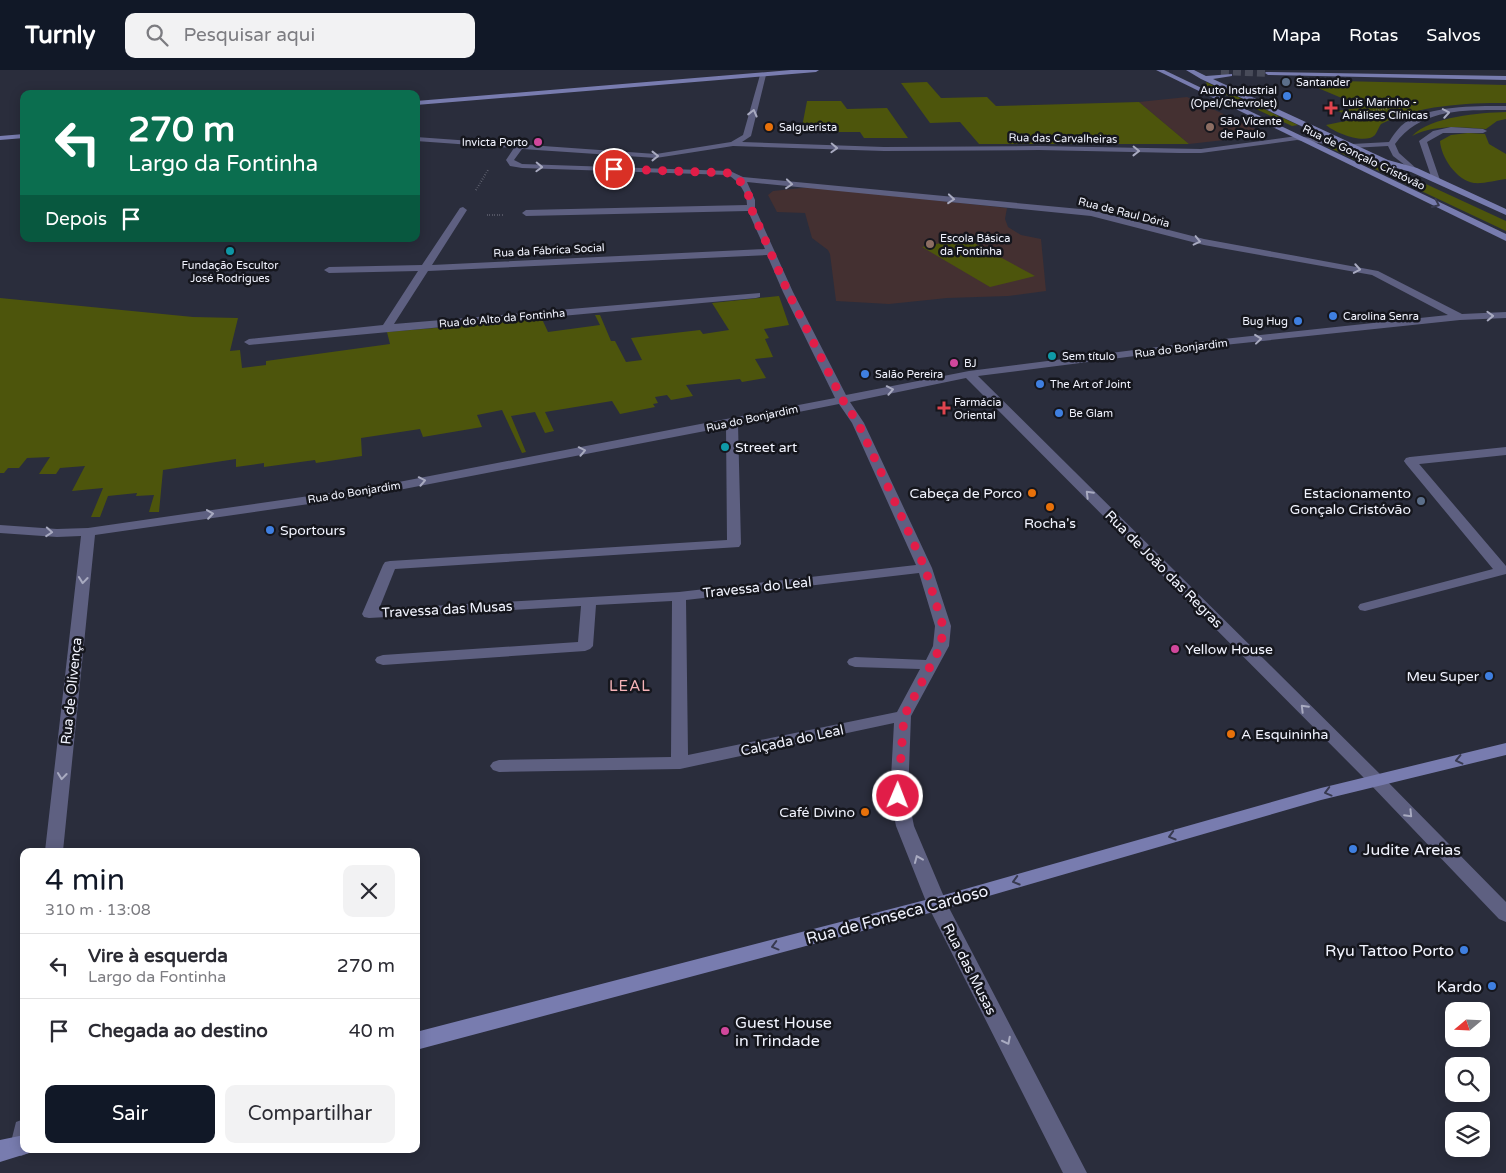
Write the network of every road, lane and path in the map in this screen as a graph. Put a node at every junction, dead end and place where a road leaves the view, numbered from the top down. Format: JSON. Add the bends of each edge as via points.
{"nodes":[{"id":1,"x":816,"y":70,"type":"edge"},
{"id":2,"x":1159,"y":70,"type":"edge"},
{"id":3,"x":1189,"y":70,"type":"edge"},
{"id":4,"x":1208,"y":70,"type":"edge"},
{"id":5,"x":1222,"y":71,"type":"edge"},
{"id":6,"x":763,"y":72,"type":"edge"},
{"id":7,"x":1268,"y":73,"type":"dead end"},
{"id":8,"x":1230,"y":75,"type":"dead end"},
{"id":9,"x":1204,"y":78,"type":"junction"},
{"id":10,"x":1506,"y":78,"type":"edge"},
{"id":11,"x":1188,"y":84,"type":"junction"},
{"id":12,"x":420,"y":103,"type":"edge"},
{"id":13,"x":1506,"y":108,"type":"edge"},
{"id":14,"x":1372,"y":110,"type":"dead end"},
{"id":15,"x":1359,"y":114,"type":"dead end"},
{"id":16,"x":1483,"y":131,"type":"dead end"},
{"id":17,"x":20,"y":136,"type":"edge"},
{"id":18,"x":0,"y":138,"type":"edge"},
{"id":19,"x":1297,"y":138,"type":"junction"},
{"id":20,"x":420,"y":139,"type":"edge"},
{"id":21,"x":733,"y":144,"type":"junction"},
{"id":22,"x":1391,"y":144,"type":"junction"},
{"id":23,"x":520,"y":146,"type":"junction"},
{"id":24,"x":1352,"y":146,"type":"junction"},
{"id":25,"x":1414,"y":170,"type":"junction"},
{"id":26,"x":741,"y":179,"type":"junction"},
{"id":27,"x":1436,"y":180,"type":"junction"},
{"id":28,"x":751,"y":208,"type":"junction"},
{"id":29,"x":462,"y":212,"type":"joint"},
{"id":30,"x":526,"y":212,"type":"joint"},
{"id":31,"x":1506,"y":212,"type":"edge"},
{"id":32,"x":1506,"y":238,"type":"edge"},
{"id":33,"x":770,"y":252,"type":"junction"},
{"id":34,"x":427,"y":268,"type":"junction"},
{"id":35,"x":329,"y":270,"type":"dead end"},
{"id":36,"x":756,"y":295,"type":"dead end"},
{"id":37,"x":1506,"y":315,"type":"edge"},
{"id":38,"x":1460,"y":317,"type":"junction"},
{"id":39,"x":386,"y":328,"type":"junction"},
{"id":40,"x":249,"y":342,"type":"dead end"},
{"id":41,"x":969,"y":374,"type":"junction"},
{"id":42,"x":842,"y":399,"type":"junction"},
{"id":43,"x":732,"y":422,"type":"junction"},
{"id":44,"x":1506,"y":451,"type":"edge"},
{"id":45,"x":0,"y":529,"type":"edge"},
{"id":46,"x":88,"y":532,"type":"junction"},
{"id":47,"x":925,"y":568,"type":"junction"},
{"id":48,"x":1504,"y":571,"type":"edge"},
{"id":49,"x":679,"y":596,"type":"junction"},
{"id":50,"x":589,"y":602,"type":"junction"},
{"id":51,"x":1365,"y":607,"type":"dead end"},
{"id":52,"x":383,"y":660,"type":"dead end"},
{"id":53,"x":855,"y":662,"type":"dead end"},
{"id":54,"x":931,"y":665,"type":"junction"},
{"id":55,"x":904,"y":716,"type":"junction"},
{"id":56,"x":1506,"y":749,"type":"edge"},
{"id":57,"x":680,"y":763,"type":"junction"},
{"id":58,"x":500,"y":766,"type":"dead end"},
{"id":59,"x":1376,"y":779,"type":"junction"},
{"id":60,"x":54,"y":848,"type":"edge"},
{"id":61,"x":937,"y":904,"type":"junction"},
{"id":62,"x":1506,"y":914,"type":"edge"},
{"id":63,"x":420,"y":1040,"type":"edge"},
{"id":64,"x":1076,"y":1173,"type":"edge"}],
"edges":[{"from":1,"to":6,"type":"main road"},
{"from":2,"to":11,"type":"main road","name":"Rua de Gonçalo Cristóvão"},
{"from":3,"to":9,"type":"main road","name":"Rua de Gonçalo Cristóvão"},
{"from":4,"to":5,"type":"main road"},
{"from":6,"to":12,"type":"main road"},
{"from":21,"to":6,"type":"street","one_way":true,"via":[[747,136]]},
{"from":7,"to":10,"type":"main road"},
{"from":8,"to":9,"type":"main road"},
{"from":9,"to":11,"type":"main road"},
{"from":9,"to":24,"type":"main road","name":"Rua de Gonçalo Cristóvão"},
{"from":11,"to":19,"type":"main road","name":"Rua de Gonçalo Cristóvão"},
{"from":22,"to":13,"type":"street","one_way":true,"via":[[1405,126],[1420,118],[1464,110]]},
{"from":14,"to":15,"type":"path"},
{"from":16,"to":27,"type":"street","via":[[1441,131],[1427,137],[1424,146]]},
{"from":17,"to":18,"type":"main road"},
{"from":21,"to":19,"type":"street","name":"Rua das Carvalheiras","one_way":true,"via":[[884,150],[1039,148],[1179,152]]},
{"from":19,"to":24,"type":"street","name":"Rua das Carvalheiras"},
{"from":19,"to":32,"type":"main road","name":"Rua de Gonçalo Cristóvão","one_way":true},
{"from":20,"to":23,"type":"street","name":"Rua das Carvalheiras"},
{"from":23,"to":21,"type":"street","name":"Rua das Carvalheiras","one_way":true,"via":[[656,156]]},
{"from":22,"to":24,"type":"street","name":"Rua das Carvalheiras"},
{"from":22,"to":25,"type":"street","via":[[1396,154]]},
{"from":23,"to":26,"type":"street","name":"Rua de Raul Dória","one_way":true,"via":[[510,160],[522,166],[730,173]]},
{"from":24,"to":25,"type":"main road","name":"Rua de Gonçalo Cristóvão","via":[[1386,162]]},
{"from":25,"to":27,"type":"main road","name":"Rua de Gonçalo Cristóvão"},
{"from":26,"to":28,"type":"street","name":"Rua das Musas"},
{"from":26,"to":38,"type":"street","name":"Rua de Raul Dória","one_way":true,"via":[[1079,211],[1204,242],[1375,273]]},
{"from":27,"to":31,"type":"main road","name":"Rua de Gonçalo Cristóvão"},
{"from":28,"to":30,"type":"street"},
{"from":28,"to":33,"type":"street","name":"Rua das Musas"},
{"from":29,"to":30,"type":"path","via":[[502,216]]},
{"from":29,"to":34,"type":"street"},
{"from":33,"to":34,"type":"street","name":"Rua da Fábrica Social"},
{"from":33,"to":42,"type":"street","name":"Rua das Musas"},
{"from":34,"to":35,"type":"street","name":"Rua da Fábrica Social"},
{"from":34,"to":39,"type":"street"},
{"from":36,"to":39,"type":"street","name":"Rua do Alto da Fontinha"},
{"from":38,"to":37,"type":"street","name":"Rua do Bonjardim","one_way":true},
{"from":41,"to":38,"type":"street","name":"Rua do Bonjardim","one_way":true,"via":[[1205,344]]},
{"from":39,"to":40,"type":"street","name":"Rua do Alto da Fontinha"},
{"from":42,"to":41,"type":"street","name":"Rua do Bonjardim","one_way":true},
{"from":59,"to":41,"type":"street","name":"Rua de João das Regras","one_way":true},
{"from":42,"to":43,"type":"street","name":"Rua do Bonjardim"},
{"from":42,"to":47,"type":"street","name":"Rua das Musas","via":[[858,423]]},
{"from":46,"to":43,"type":"street","name":"Rua do Bonjardim","one_way":true,"via":[[378,490]]},
{"from":43,"to":50,"type":"street","name":"Travessa das Musas","via":[[734,544],[390,565],[369,614]]},
{"from":44,"to":48,"type":"street","via":[[1410,460]]},
{"from":45,"to":46,"type":"street","name":"Rua do Bonjardim","one_way":true},
{"from":46,"to":60,"type":"street","name":"Rua de Olivença","one_way":true},
{"from":47,"to":49,"type":"street","name":"Travessa do Leal"},
{"from":47,"to":54,"type":"street","name":"Rua das Musas","via":[[943,626],[941,646]]},
{"from":48,"to":51,"type":"street"},
{"from":49,"to":50,"type":"street","name":"Travessa do Leal"},
{"from":49,"to":57,"type":"street"},
{"from":50,"to":52,"type":"street","via":[[585,646]]},
{"from":53,"to":54,"type":"street"},
{"from":54,"to":55,"type":"street","name":"Rua das Musas"},
{"from":55,"to":57,"type":"street","name":"Calçada do Leal"},
{"from":61,"to":55,"type":"street","name":"Rua das Musas","one_way":true,"via":[[904,826],[898,796]]},
{"from":56,"to":59,"type":"main road","name":"Rua de Fonseca Cardoso","one_way":true},
{"from":57,"to":58,"type":"street","name":"Calçada do Leal"},
{"from":59,"to":61,"type":"main road","name":"Rua de Fonseca Cardoso","one_way":true},
{"from":59,"to":62,"type":"street","name":"Rua de João das Regras","one_way":true},
{"from":61,"to":63,"type":"main road","name":"Rua de Fonseca Cardoso","one_way":true},
{"from":61,"to":64,"type":"street","name":"Rua das Musas","one_way":true}]}
